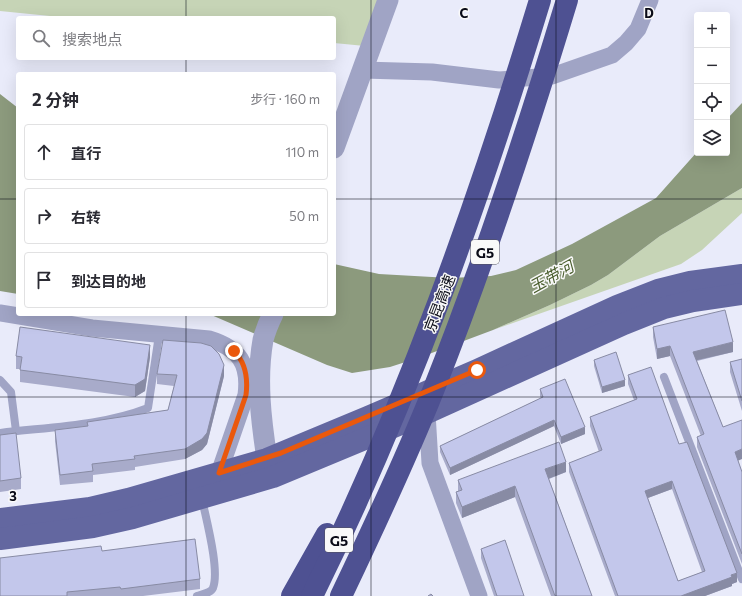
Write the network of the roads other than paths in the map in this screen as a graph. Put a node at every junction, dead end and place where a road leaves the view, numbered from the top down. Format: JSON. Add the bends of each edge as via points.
{"nodes":[{"id":1,"x":388,"y":0,"type":"edge"},
{"id":2,"x":540,"y":0,"type":"edge"},
{"id":3,"x":650,"y":0,"type":"edge"},
{"id":4,"x":567,"y":1,"type":"edge"},
{"id":5,"x":363,"y":70,"type":"junction"},
{"id":6,"x":336,"y":142,"type":"edge"},
{"id":7,"x":742,"y":274,"type":"edge"},
{"id":8,"x":742,"y":294,"type":"edge"},
{"id":9,"x":0,"y":313,"type":"edge"},
{"id":10,"x":16,"y":316,"type":"edge"},
{"id":11,"x":18,"y":316,"type":"edge"},
{"id":12,"x":272,"y":316,"type":"edge"},
{"id":13,"x":159,"y":335,"type":"junction"},
{"id":14,"x":664,"y":377,"type":"dead end"},
{"id":15,"x":0,"y":380,"type":"edge"},
{"id":16,"x":427,"y":413,"type":"junction"},
{"id":17,"x":16,"y":431,"type":"junction"},
{"id":18,"x":0,"y":433,"type":"edge"},
{"id":19,"x":267,"y":459,"type":"junction"},
{"id":20,"x":219,"y":473,"type":"junction"},
{"id":21,"x":362,"y":481,"type":"junction"},
{"id":22,"x":388,"y":495,"type":"junction"},
{"id":23,"x":202,"y":499,"type":"junction"},
{"id":24,"x":0,"y":519,"type":"edge"},
{"id":25,"x":0,"y":539,"type":"edge"},
{"id":26,"x":742,"y":579,"type":"edge"},
{"id":27,"x":197,"y":596,"type":"edge"},
{"id":28,"x":292,"y":596,"type":"edge"},
{"id":29,"x":312,"y":596,"type":"edge"},
{"id":30,"x":341,"y":596,"type":"edge"},
{"id":31,"x":351,"y":596,"type":"edge"},
{"id":32,"x":479,"y":596,"type":"edge"}],
"edges":[{"from":1,"to":5,"type":"street"},
{"from":2,"to":21,"type":"highway","name":"京昆高速","number":"G5","via":[[480,188],[415,365],[400,387]]},
{"from":3,"to":5,"type":"street","via":[[638,29],[612,55],[552,76],[499,80],[432,72]]},
{"from":4,"to":22,"type":"highway","name":"京昆高速","number":"G5","via":[[474,283],[432,392]]},
{"from":5,"to":6,"type":"street"},
{"from":7,"to":19,"type":"main road","via":[[658,290]]},
{"from":8,"to":16,"type":"main road","via":[[664,308]]},
{"from":9,"to":10,"type":"street"},
{"from":11,"to":13,"type":"street","via":[[92,328]]},
{"from":12,"to":19,"type":"street","via":[[263,340],[260,376],[261,422]]},
{"from":13,"to":17,"type":"lane","via":[[148,408],[96,421]]},
{"from":13,"to":20,"type":"street","via":[[209,339],[221,343],[234,351],[244,364],[246,395]]},
{"from":14,"to":26,"type":"lane"},
{"from":15,"to":17,"type":"lane","via":[[11,392]]},
{"from":16,"to":23,"type":"main road","via":[[288,472]]},
{"from":16,"to":32,"type":"street","via":[[430,463]]},
{"from":17,"to":18,"type":"lane"},
{"from":19,"to":20,"type":"main road"},
{"from":20,"to":24,"type":"main road","via":[[90,508]]},
{"from":21,"to":28,"type":"highway"},
{"from":21,"to":29,"type":"highway","number":"G5"},
{"from":22,"to":30,"type":"highway","name":"京昆高速","number":"G5"},
{"from":22,"to":31,"type":"highway"},
{"from":23,"to":25,"type":"main road","via":[[93,527]]},
{"from":23,"to":27,"type":"lane","via":[[215,570],[213,588],[210,592]]}]}
